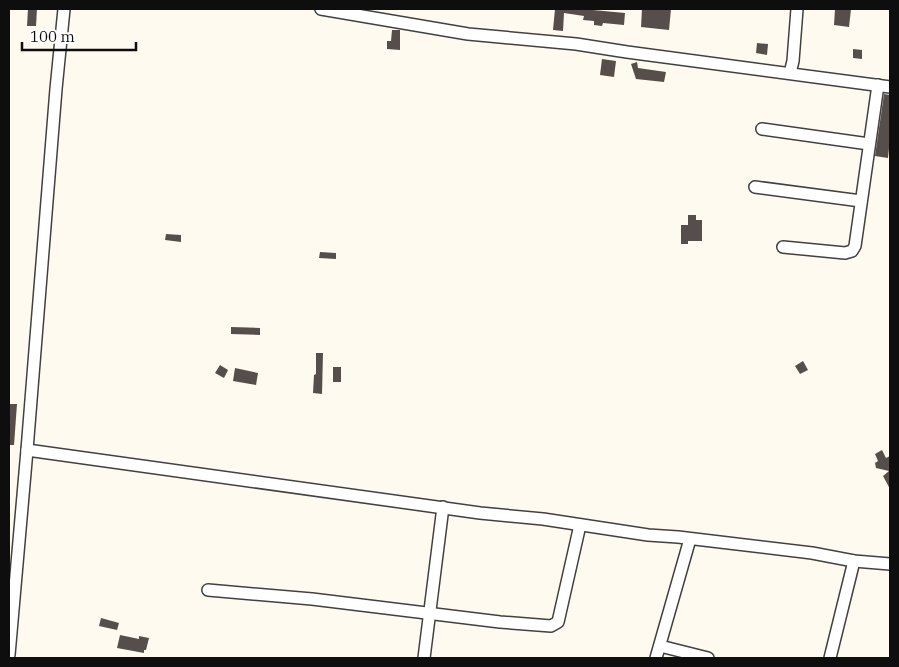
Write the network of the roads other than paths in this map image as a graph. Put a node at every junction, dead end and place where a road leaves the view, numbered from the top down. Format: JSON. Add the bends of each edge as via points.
{"nodes":[{"id":1,"x":64,"y":9,"type":"edge"},
{"id":2,"x":321,"y":9,"type":"edge"},
{"id":3,"x":797,"y":9,"type":"edge"},
{"id":4,"x":790,"y":73,"type":"junction"},
{"id":5,"x":878,"y":85,"type":"junction"},
{"id":6,"x":890,"y":87,"type":"edge"},
{"id":7,"x":762,"y":129,"type":"dead end"},
{"id":8,"x":869,"y":144,"type":"junction"},
{"id":9,"x":755,"y":188,"type":"dead end"},
{"id":10,"x":861,"y":201,"type":"junction"},
{"id":11,"x":783,"y":247,"type":"dead end"},
{"id":12,"x":27,"y":450,"type":"junction"},
{"id":13,"x":443,"y":507,"type":"junction"},
{"id":14,"x":580,"y":525,"type":"junction"},
{"id":15,"x":690,"y":539,"type":"junction"},
{"id":16,"x":854,"y":561,"type":"junction"},
{"id":17,"x":890,"y":564,"type":"edge"},
{"id":18,"x":208,"y":590,"type":"dead end"},
{"id":19,"x":428,"y":614,"type":"junction"},
{"id":20,"x":660,"y":646,"type":"junction"},
{"id":21,"x":9,"y":655,"type":"edge"},
{"id":22,"x":424,"y":658,"type":"edge"},
{"id":23,"x":656,"y":658,"type":"edge"},
{"id":24,"x":708,"y":658,"type":"edge"},
{"id":25,"x":830,"y":658,"type":"edge"}],
"edges":[{"from":1,"to":12,"type":"street"},
{"from":2,"to":4,"type":"street","via":[[468,34],[576,44]]},
{"from":3,"to":4,"type":"street"},
{"from":4,"to":5,"type":"street"},
{"from":5,"to":6,"type":"street"},
{"from":5,"to":8,"type":"street"},
{"from":7,"to":8,"type":"street"},
{"from":8,"to":10,"type":"street"},
{"from":9,"to":10,"type":"street"},
{"from":10,"to":11,"type":"street","via":[[852,251]]},
{"from":12,"to":13,"type":"street"},
{"from":12,"to":21,"type":"street"},
{"from":13,"to":14,"type":"street"},
{"from":13,"to":19,"type":"street"},
{"from":14,"to":15,"type":"street"},
{"from":14,"to":19,"type":"street","via":[[558,622],[540,626]]},
{"from":15,"to":16,"type":"street"},
{"from":15,"to":20,"type":"street"},
{"from":16,"to":17,"type":"street"},
{"from":16,"to":25,"type":"street"},
{"from":18,"to":19,"type":"street"},
{"from":19,"to":22,"type":"street"},
{"from":20,"to":23,"type":"street"},
{"from":20,"to":24,"type":"street"}]}
